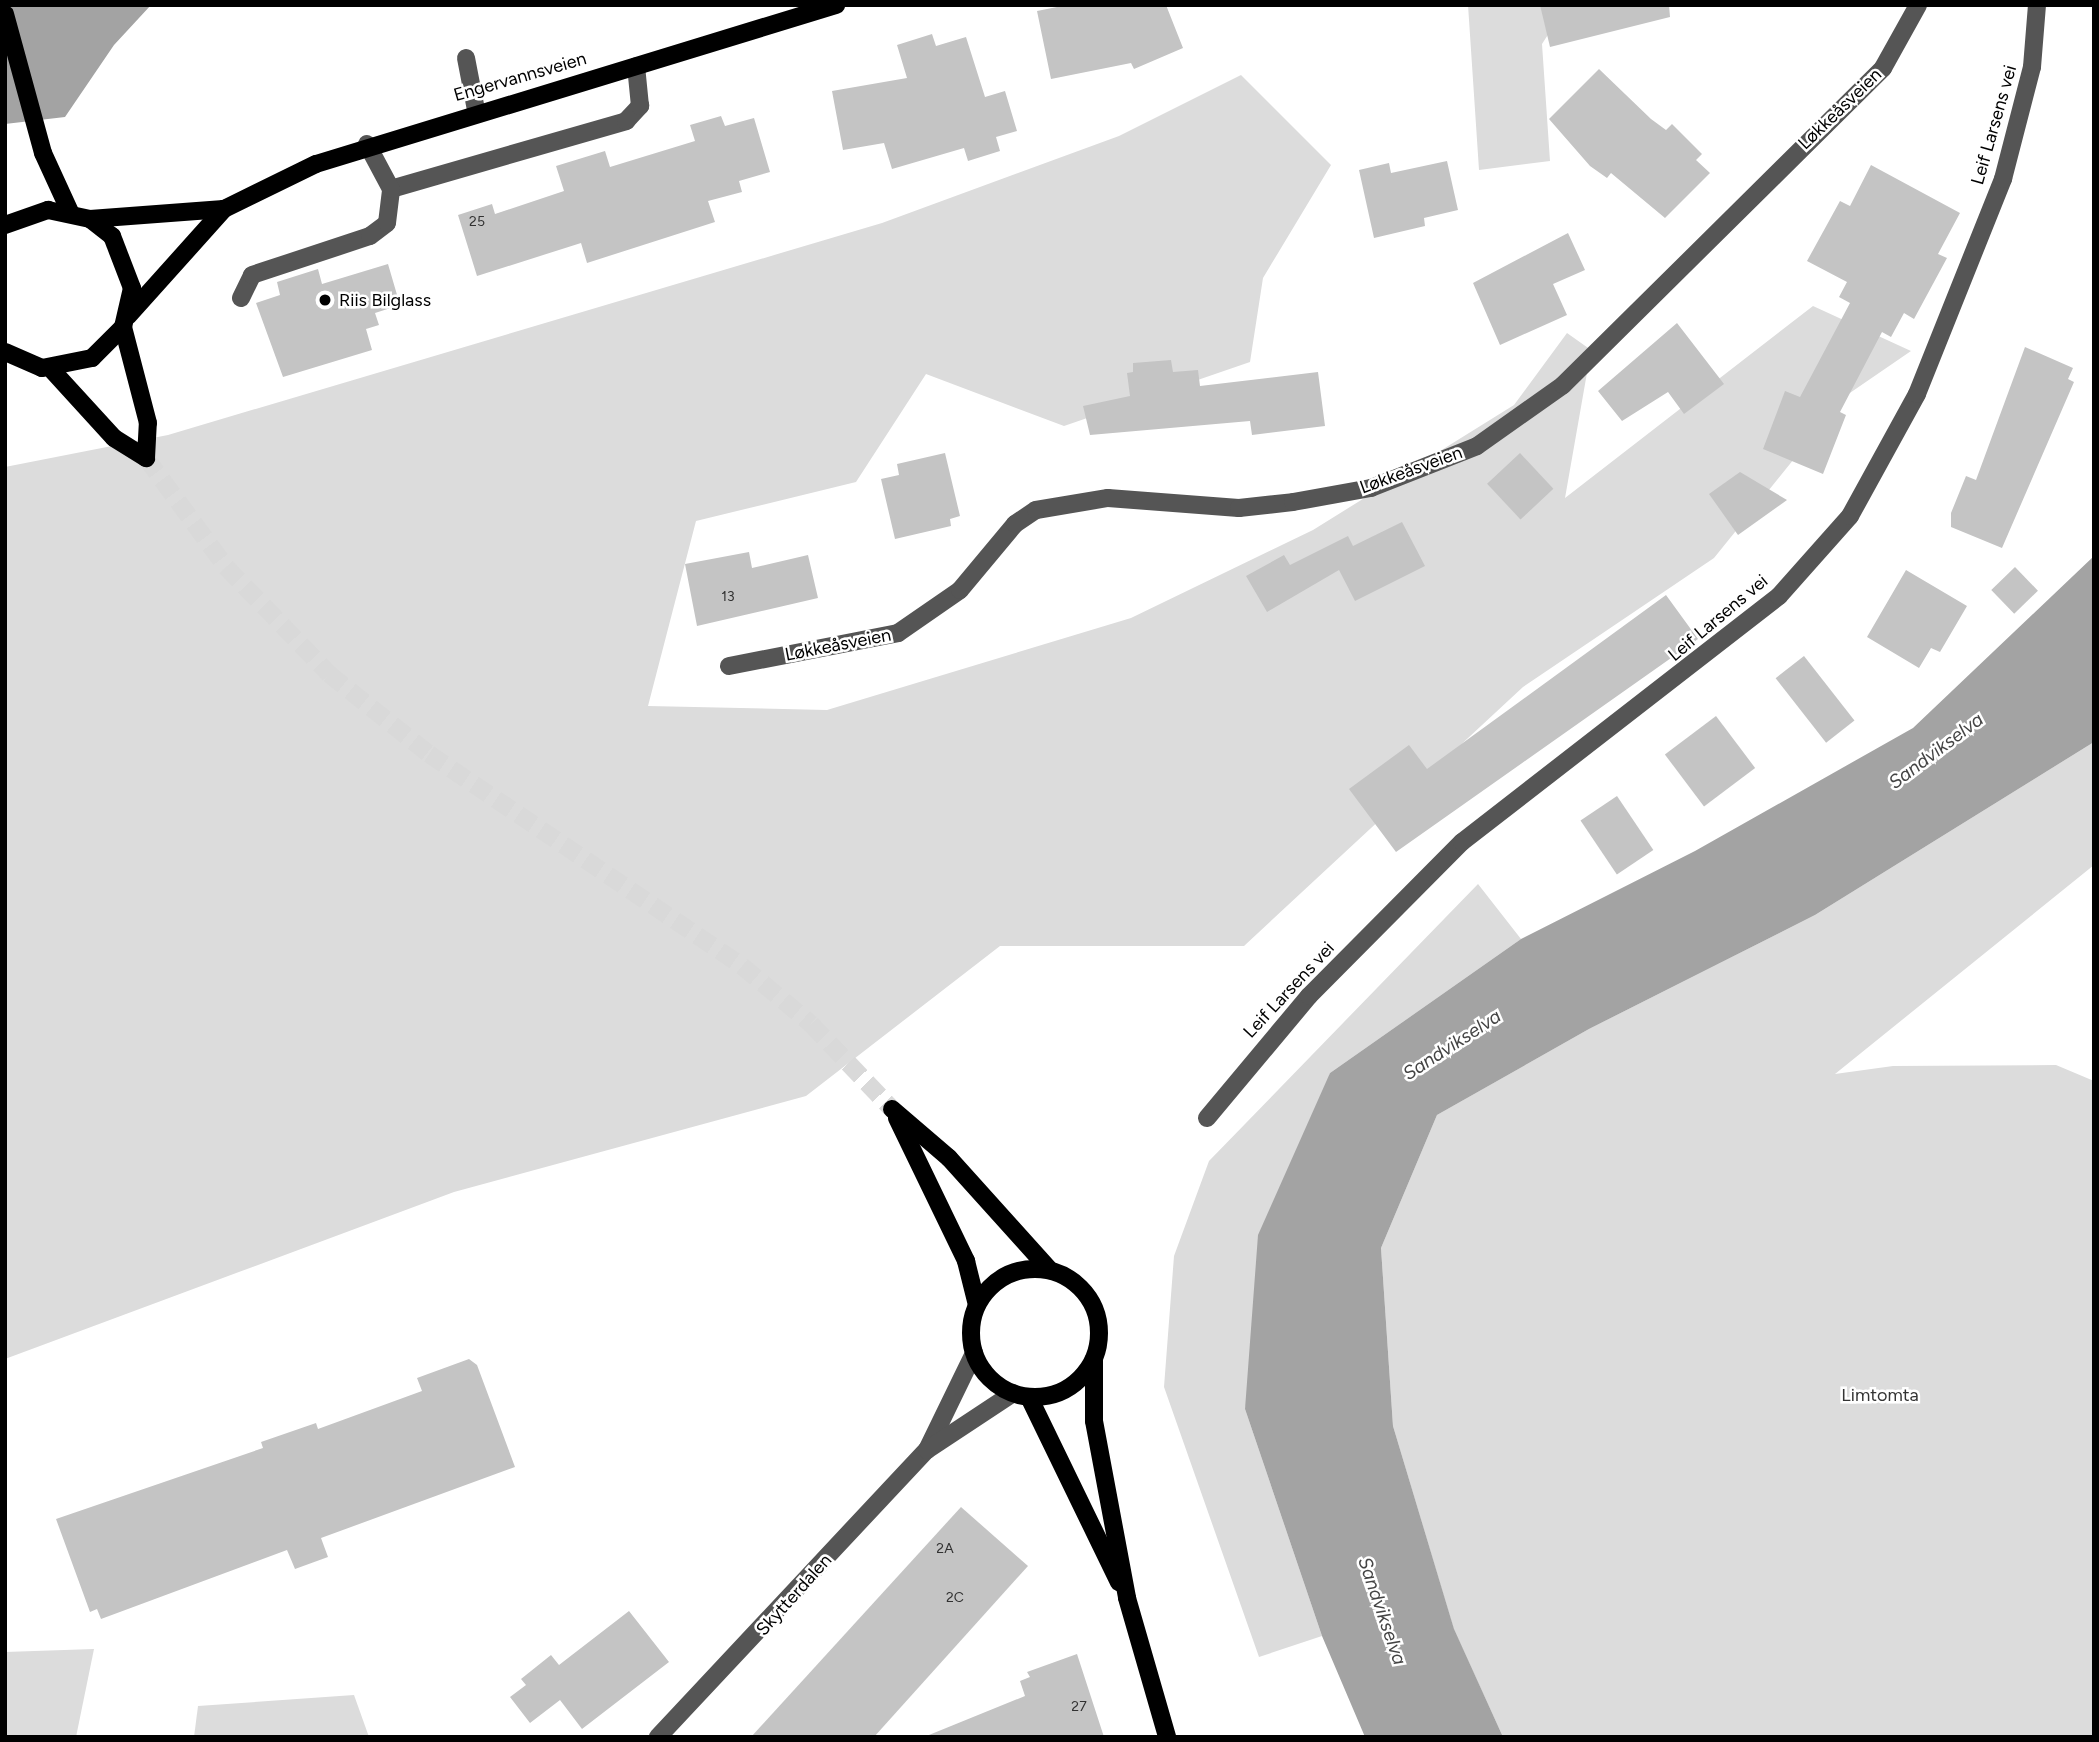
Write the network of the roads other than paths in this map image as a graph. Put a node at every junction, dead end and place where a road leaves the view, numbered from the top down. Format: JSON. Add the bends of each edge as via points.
{"nodes":[{"id":1,"x":836,"y":5,"type":"edge"},
{"id":2,"x":1918,"y":5,"type":"edge"},
{"id":3,"x":2037,"y":5,"type":"edge"},
{"id":4,"x":5,"y":14,"type":"edge"},
{"id":5,"x":466,"y":58,"type":"dead end"},
{"id":6,"x":636,"y":66,"type":"junction"},
{"id":7,"x":477,"y":110,"type":"junction"},
{"id":8,"x":367,"y":144,"type":"junction"},
{"id":9,"x":391,"y":189,"type":"junction"},
{"id":10,"x":224,"y":209,"type":"junction"},
{"id":11,"x":70,"y":212,"type":"junction"},
{"id":12,"x":90,"y":219,"type":"junction"},
{"id":13,"x":5,"y":226,"type":"edge"},
{"id":14,"x":241,"y":298,"type":"dead end"},
{"id":15,"x":125,"y":321,"type":"junction"},
{"id":16,"x":5,"y":352,"type":"edge"},
{"id":17,"x":46,"y":369,"type":"junction"},
{"id":18,"x":5,"y":372,"type":"edge"},
{"id":19,"x":729,"y":666,"type":"dead end"},
{"id":20,"x":1207,"y":1118,"type":"dead end"},
{"id":21,"x":1050,"y":1270,"type":"junction"},
{"id":22,"x":977,"y":1305,"type":"junction"},
{"id":23,"x":974,"y":1353,"type":"junction"},
{"id":24,"x":1094,"y":1359,"type":"junction"},
{"id":25,"x":1021,"y":1395,"type":"junction"},
{"id":26,"x":927,"y":1450,"type":"junction"},
{"id":27,"x":1127,"y":1598,"type":"junction"},
{"id":28,"x":658,"y":1737,"type":"edge"},
{"id":29,"x":1167,"y":1737,"type":"edge"}],
"edges":[{"from":1,"to":6,"type":"main road","name":"Engervannsveien"},
{"from":2,"to":19,"type":"street","name":"Løkkeåsveien","via":[[1883,68],[1563,385],[1477,446],[1371,488],[1293,502],[1239,509],[1108,498],[1036,510],[1015,524],[960,590],[898,633]]},
{"from":3,"to":20,"type":"street","name":"Leif Larsens vei","via":[[2032,67],[2003,179],[1917,394],[1850,516],[1779,596],[1462,842],[1308,996]]},
{"from":4,"to":11,"type":"main road","via":[[43,153]]},
{"from":5,"to":7,"type":"street"},
{"from":6,"to":7,"type":"main road","name":"Engervannsveien"},
{"from":6,"to":9,"type":"street","via":[[640,106],[626,121]]},
{"from":7,"to":8,"type":"main road","name":"Engervannsveien"},
{"from":8,"to":9,"type":"street"},
{"from":8,"to":10,"type":"main road","name":"Engervannsveien"},
{"from":9,"to":14,"type":"street","via":[[387,223],[370,236],[252,275]]},
{"from":10,"to":12,"type":"main road","name":"Engervannsveien"},
{"from":10,"to":15,"type":"main road","name":"Engervannsveien"},
{"from":11,"to":12,"type":"main road"},
{"from":11,"to":13,"type":"main road","via":[[28,214]]},
{"from":12,"to":15,"type":"main road","via":[[112,236],[127,261],[132,288]]},
{"from":15,"to":17,"type":"main road","name":"Engervannsveien","via":[[92,358]]},
{"from":15,"to":17,"type":"main road","via":[[148,423],[146,458],[114,438]]},
{"from":16,"to":17,"type":"main road"},
{"from":17,"to":18,"type":"main road"},
{"from":21,"to":22,"type":"main road","via":[[1008,1275]]},
{"from":21,"to":22,"type":"main road","via":[[949,1157],[892,1109],[966,1261]]},
{"from":21,"to":24,"type":"main road","via":[[1080,1286],[1093,1305],[1100,1339]]},
{"from":22,"to":23,"type":"main road"},
{"from":23,"to":25,"type":"main road","via":[[990,1379]]},
{"from":23,"to":26,"type":"street","name":"Skytterdalen"},
{"from":24,"to":25,"type":"main road","via":[[1061,1392]]},
{"from":24,"to":27,"type":"main road","via":[[1094,1421]]},
{"from":25,"to":26,"type":"street","name":"Skytterdalen"},
{"from":25,"to":27,"type":"main road"},
{"from":26,"to":28,"type":"street","name":"Skytterdalen"},
{"from":27,"to":29,"type":"main road"}]}
